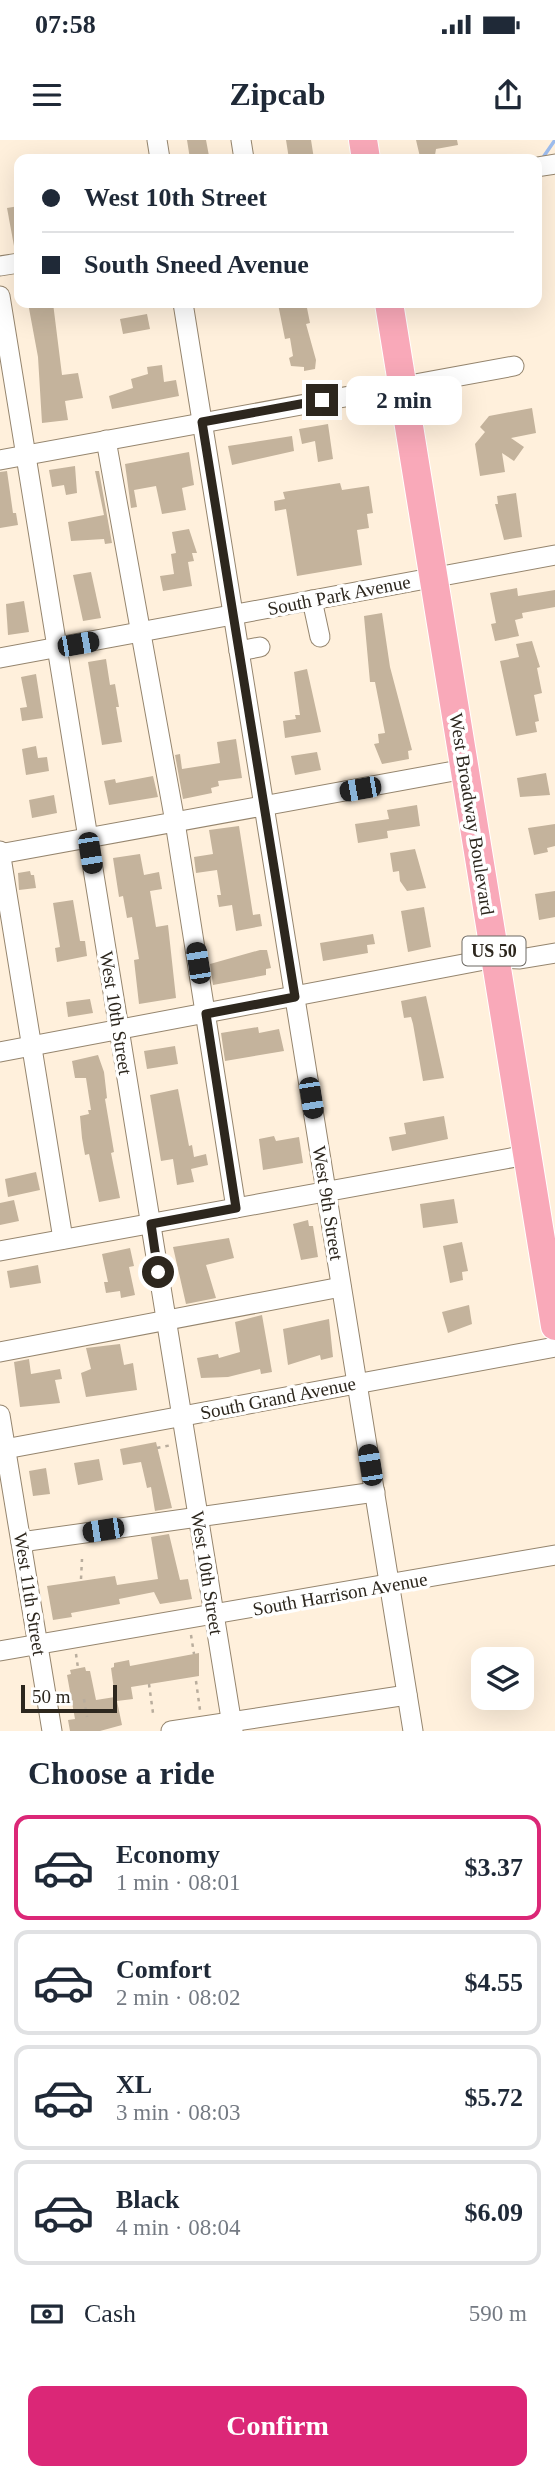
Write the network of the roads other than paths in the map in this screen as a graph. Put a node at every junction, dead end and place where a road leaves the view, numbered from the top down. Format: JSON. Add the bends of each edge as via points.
{"nodes":[{"id":1,"x":0,"y":296,"type":"edge"},
{"id":2,"x":184,"y":308,"type":"edge"},
{"id":3,"x":390,"y":308,"type":"edge"},
{"id":4,"x":514,"y":366,"type":"dead end"},
{"id":5,"x":403,"y":385,"type":"junction"},
{"id":6,"x":202,"y":422,"type":"junction"},
{"id":7,"x":106,"y":440,"type":"junction"},
{"id":8,"x":26,"y":455,"type":"junction"},
{"id":9,"x":0,"y":460,"type":"edge"},
{"id":10,"x":555,"y":555,"type":"edge"},
{"id":11,"x":434,"y":577,"type":"junction"},
{"id":12,"x":312,"y":600,"type":"junction"},
{"id":13,"x":233,"y":615,"type":"junction"},
{"id":14,"x":142,"y":632,"type":"junction"},
{"id":15,"x":320,"y":637,"type":"dead end"},
{"id":16,"x":260,"y":647,"type":"dead end"},
{"id":17,"x":57,"y":648,"type":"junction"},
{"id":18,"x":239,"y":651,"type":"junction"},
{"id":19,"x":0,"y":658,"type":"edge"},
{"id":20,"x":465,"y":769,"type":"junction"},
{"id":21,"x":264,"y":806,"type":"junction"},
{"id":22,"x":175,"y":822,"type":"junction"},
{"id":23,"x":88,"y":838,"type":"junction"},
{"id":24,"x":0,"y":853,"type":"edge"},
{"id":25,"x":555,"y":953,"type":"edge"},
{"id":26,"x":495,"y":958,"type":"junction"},
{"id":27,"x":295,"y":997,"type":"junction"},
{"id":28,"x":206,"y":1014,"type":"junction"},
{"id":29,"x":119,"y":1030,"type":"junction"},
{"id":30,"x":32,"y":1046,"type":"junction"},
{"id":31,"x":0,"y":1052,"type":"edge"},
{"id":32,"x":527,"y":1155,"type":"junction"},
{"id":33,"x":326,"y":1191,"type":"junction"},
{"id":34,"x":236,"y":1208,"type":"junction"},
{"id":35,"x":151,"y":1224,"type":"junction"},
{"id":36,"x":63,"y":1239,"type":"junction"},
{"id":37,"x":0,"y":1251,"type":"edge"},
{"id":38,"x":341,"y":1287,"type":"junction"},
{"id":39,"x":166,"y":1321,"type":"junction"},
{"id":40,"x":555,"y":1326,"type":"edge"},
{"id":41,"x":555,"y":1347,"type":"edge"},
{"id":42,"x":0,"y":1352,"type":"edge"},
{"id":43,"x":357,"y":1383,"type":"junction"},
{"id":44,"x":0,"y":1415,"type":"edge"},
{"id":45,"x":182,"y":1416,"type":"junction"},
{"id":46,"x":3,"y":1449,"type":"edge"},
{"id":47,"x":374,"y":1492,"type":"junction"},
{"id":48,"x":197,"y":1516,"type":"junction"},
{"id":49,"x":21,"y":1542,"type":"junction"},
{"id":50,"x":555,"y":1555,"type":"edge"},
{"id":51,"x":392,"y":1585,"type":"junction"},
{"id":52,"x":214,"y":1616,"type":"junction"},
{"id":53,"x":38,"y":1646,"type":"junction"},
{"id":54,"x":0,"y":1651,"type":"edge"},
{"id":55,"x":407,"y":1695,"type":"junction"},
{"id":56,"x":232,"y":1726,"type":"edge"},
{"id":57,"x":52,"y":1731,"type":"edge"},
{"id":58,"x":171,"y":1731,"type":"edge"},
{"id":59,"x":413,"y":1731,"type":"edge"}],
"edges":[{"from":1,"to":8,"type":"street","name":"West 10th Street"},
{"from":2,"to":6,"type":"street","name":"West 9th Street"},
{"from":3,"to":5,"type":"highway","name":"West Broadway Boulevard","number":"US 50"},
{"from":4,"to":5,"type":"street"},
{"from":5,"to":6,"type":"street"},
{"from":5,"to":11,"type":"highway","name":"West Broadway Boulevard","number":"US 50"},
{"from":6,"to":7,"type":"street"},
{"from":6,"to":13,"type":"street","name":"West 9th Street"},
{"from":7,"to":8,"type":"street"},
{"from":7,"to":14,"type":"street"},
{"from":8,"to":9,"type":"street"},
{"from":8,"to":17,"type":"street","name":"West 10th Street"},
{"from":10,"to":11,"type":"street","name":"South Park Avenue"},
{"from":11,"to":12,"type":"street","name":"South Park Avenue"},
{"from":11,"to":20,"type":"highway","name":"West Broadway Boulevard","number":"US 50"},
{"from":12,"to":13,"type":"street","name":"South Park Avenue"},
{"from":12,"to":15,"type":"street"},
{"from":13,"to":14,"type":"street","name":"South Park Avenue"},
{"from":13,"to":18,"type":"street","name":"West 9th Street"},
{"from":14,"to":17,"type":"street","name":"South Park Avenue"},
{"from":14,"to":22,"type":"street"},
{"from":16,"to":18,"type":"street"},
{"from":17,"to":19,"type":"street","name":"South Park Avenue"},
{"from":17,"to":23,"type":"street","name":"West 10th Street"},
{"from":18,"to":21,"type":"street","name":"West 9th Street"},
{"from":20,"to":21,"type":"street"},
{"from":20,"to":26,"type":"highway","name":"West Broadway Boulevard","number":"US 50"},
{"from":21,"to":22,"type":"street"},
{"from":21,"to":27,"type":"street","name":"West 9th Street"},
{"from":22,"to":23,"type":"street"},
{"from":22,"to":28,"type":"street"},
{"from":23,"to":24,"type":"street"},
{"from":23,"to":29,"type":"street","name":"West 10th Street"},
{"from":24,"to":30,"type":"street"},
{"from":25,"to":26,"type":"street"},
{"from":26,"to":27,"type":"street"},
{"from":26,"to":32,"type":"highway","name":"West Broadway Boulevard","number":"US 50"},
{"from":27,"to":28,"type":"street"},
{"from":27,"to":33,"type":"street","name":"West 9th Street"},
{"from":28,"to":29,"type":"street"},
{"from":28,"to":34,"type":"street"},
{"from":29,"to":30,"type":"street"},
{"from":29,"to":35,"type":"street","name":"West 10th Street"},
{"from":30,"to":31,"type":"street"},
{"from":30,"to":36,"type":"street"},
{"from":32,"to":33,"type":"street"},
{"from":32,"to":40,"type":"highway","name":"West Broadway Boulevard","number":"US 50"},
{"from":33,"to":34,"type":"street"},
{"from":33,"to":38,"type":"street","name":"West 9th Street"},
{"from":34,"to":35,"type":"street"},
{"from":35,"to":36,"type":"street"},
{"from":35,"to":39,"type":"street","name":"West 10th Street"},
{"from":36,"to":37,"type":"street"},
{"from":38,"to":39,"type":"street"},
{"from":38,"to":43,"type":"street","name":"West 9th Street"},
{"from":39,"to":42,"type":"street"},
{"from":39,"to":45,"type":"street","name":"West 10th Street"},
{"from":41,"to":43,"type":"street","name":"South Grand Avenue"},
{"from":43,"to":45,"type":"street","name":"South Grand Avenue"},
{"from":43,"to":47,"type":"street","name":"West 9th Street"},
{"from":44,"to":46,"type":"street","name":"West 11th Street"},
{"from":45,"to":46,"type":"street","name":"South Grand Avenue"},
{"from":45,"to":48,"type":"street","name":"West 10th Street"},
{"from":46,"to":49,"type":"street","name":"West 11th Street"},
{"from":47,"to":48,"type":"street"},
{"from":47,"to":51,"type":"street","name":"West 9th Street"},
{"from":48,"to":49,"type":"street"},
{"from":48,"to":52,"type":"street","name":"West 10th Street"},
{"from":49,"to":53,"type":"street","name":"West 11th Street"},
{"from":50,"to":51,"type":"street","name":"South Harrison Avenue"},
{"from":51,"to":52,"type":"street","name":"South Harrison Avenue"},
{"from":51,"to":55,"type":"street","name":"West 9th Street"},
{"from":52,"to":53,"type":"street","name":"South Harrison Avenue"},
{"from":52,"to":56,"type":"street","name":"West 10th Street"},
{"from":53,"to":54,"type":"street","name":"South Harrison Avenue"},
{"from":53,"to":57,"type":"street","name":"West 11th Street"},
{"from":55,"to":56,"type":"street"},
{"from":55,"to":59,"type":"street","name":"West 9th Street"},
{"from":56,"to":58,"type":"street"}]}
